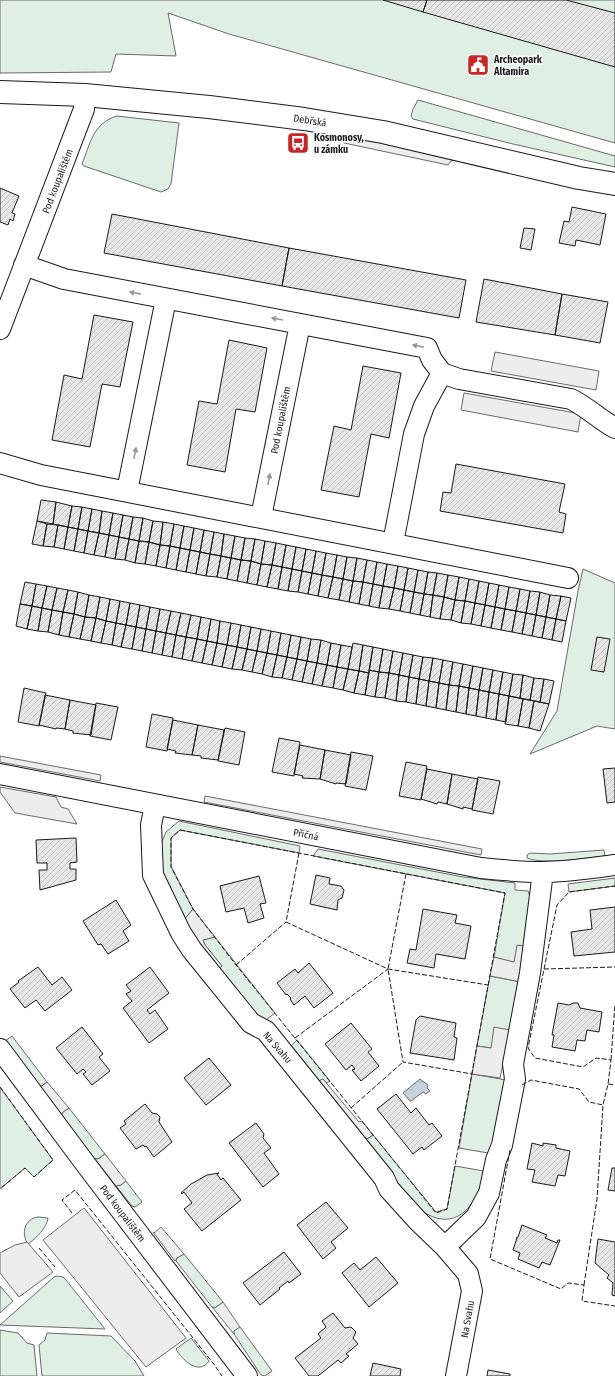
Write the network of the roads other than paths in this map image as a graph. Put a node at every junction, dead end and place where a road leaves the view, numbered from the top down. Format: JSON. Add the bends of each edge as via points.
{"nodes":[{"id":1,"x":0,"y":92,"type":"edge"},
{"id":2,"x":85,"y":95,"type":"junction"},
{"id":3,"x":615,"y":184,"type":"edge"},
{"id":4,"x":24,"y":265,"type":"junction"},
{"id":5,"x":166,"y":299,"type":"junction"},
{"id":6,"x":300,"y":324,"type":"junction"},
{"id":7,"x":0,"y":329,"type":"edge"},
{"id":8,"x":442,"y":373,"type":"junction"},
{"id":9,"x":615,"y":428,"type":"edge"},
{"id":10,"x":0,"y":463,"type":"edge"},
{"id":11,"x":127,"y":491,"type":"junction"},
{"id":12,"x":261,"y":517,"type":"junction"},
{"id":13,"x":394,"y":543,"type":"junction"},
{"id":14,"x":568,"y":578,"type":"dead end"},
{"id":15,"x":0,"y":774,"type":"edge"},
{"id":16,"x":155,"y":805,"type":"junction"},
{"id":17,"x":615,"y":865,"type":"edge"},
{"id":18,"x":543,"y":872,"type":"junction"},
{"id":19,"x":0,"y":1049,"type":"edge"},
{"id":20,"x":445,"y":1247,"type":"junction"},
{"id":21,"x":247,"y":1376,"type":"edge"},
{"id":22,"x":456,"y":1376,"type":"edge"}],
"edges":[{"from":1,"to":2,"type":"main road","name":"Debřská"},
{"from":2,"to":3,"type":"main road","name":"Debřská","via":[[304,118],[383,132],[579,178]]},
{"from":2,"to":4,"type":"street","name":"Pod koupalištěm","via":[[84,109]]},
{"from":5,"to":4,"type":"street","one_way":true,"via":[[64,279]]},
{"from":4,"to":7,"type":"street","name":"Pod koupalištěm"},
{"from":6,"to":5,"type":"street","one_way":true},
{"from":11,"to":5,"type":"street","one_way":true},
{"from":8,"to":6,"type":"street","one_way":true,"via":[[427,348]]},
{"from":12,"to":6,"type":"street","name":"Pod koupalištěm","one_way":true},
{"from":8,"to":9,"type":"street","via":[[459,379],[571,398]]},
{"from":8,"to":13,"type":"street","via":[[424,406],[414,434]]},
{"from":10,"to":11,"type":"street","via":[[41,475]]},
{"from":11,"to":12,"type":"street"},
{"from":12,"to":13,"type":"street"},
{"from":13,"to":14,"type":"street"},
{"from":15,"to":16,"type":"street","name":"Příčná"},
{"from":16,"to":18,"type":"street","name":"Příčná","via":[[468,865]]},
{"from":16,"to":20,"type":"street","name":"Na Svahu","via":[[151,825],[153,875],[180,933],[251,1023],[266,1031],[384,1178],[389,1189]]},
{"from":17,"to":18,"type":"street","name":"Příčná"},
{"from":18,"to":20,"type":"street","via":[[530,973],[513,1064],[515,1079],[502,1146],[496,1160],[489,1193],[476,1217]]},
{"from":19,"to":21,"type":"street","name":"Pod koupalištěm"},
{"from":20,"to":22,"type":"street","name":"Na Svahu","via":[[468,1274],[472,1291]]}]}
